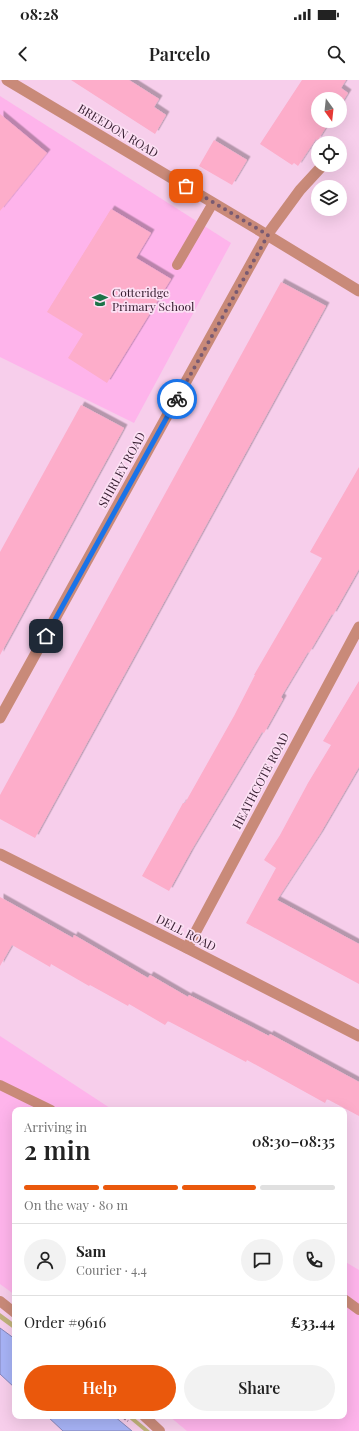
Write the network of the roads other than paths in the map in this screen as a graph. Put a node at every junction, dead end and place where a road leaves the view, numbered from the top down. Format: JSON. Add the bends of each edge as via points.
{"nodes":[{"id":1,"x":7,"y":80,"type":"edge"},
{"id":2,"x":317,"y":172,"type":"edge"},
{"id":3,"x":213,"y":203,"type":"junction"},
{"id":4,"x":268,"y":235,"type":"junction"},
{"id":5,"x":177,"y":265,"type":"dead end"},
{"id":6,"x":359,"y":291,"type":"edge"},
{"id":7,"x":359,"y":627,"type":"edge"},
{"id":8,"x":0,"y":718,"type":"edge"},
{"id":9,"x":0,"y":854,"type":"edge"},
{"id":10,"x":187,"y":948,"type":"junction"},
{"id":11,"x":359,"y":1036,"type":"edge"},
{"id":12,"x":0,"y":1085,"type":"edge"},
{"id":13,"x":45,"y":1107,"type":"edge"},
{"id":14,"x":0,"y":1301,"type":"edge"},
{"id":15,"x":347,"y":1301,"type":"edge"},
{"id":16,"x":359,"y":1310,"type":"edge"},
{"id":17,"x":12,"y":1311,"type":"edge"},
{"id":18,"x":147,"y":1419,"type":"edge"},
{"id":19,"x":160,"y":1431,"type":"edge"}],
"edges":[{"from":1,"to":3,"type":"street","name":"BREEDON ROAD"},
{"from":2,"to":4,"type":"street","name":"SHIRLEY ROAD","via":[[300,190]]},
{"from":3,"to":4,"type":"street","name":"BREEDON ROAD"},
{"from":3,"to":5,"type":"lane"},
{"from":4,"to":6,"type":"street","name":"BREEDON ROAD"},
{"from":4,"to":8,"type":"street","name":"SHIRLEY ROAD"},
{"from":7,"to":10,"type":"street","name":"HEATHCOTE ROAD"},
{"from":9,"to":10,"type":"street","name":"DELL ROAD"},
{"from":10,"to":11,"type":"street","name":"DELL ROAD"},
{"from":12,"to":13,"type":"lane"},
{"from":14,"to":17,"type":"lane"},
{"from":15,"to":16,"type":"lane"},
{"from":18,"to":19,"type":"lane"}]}
